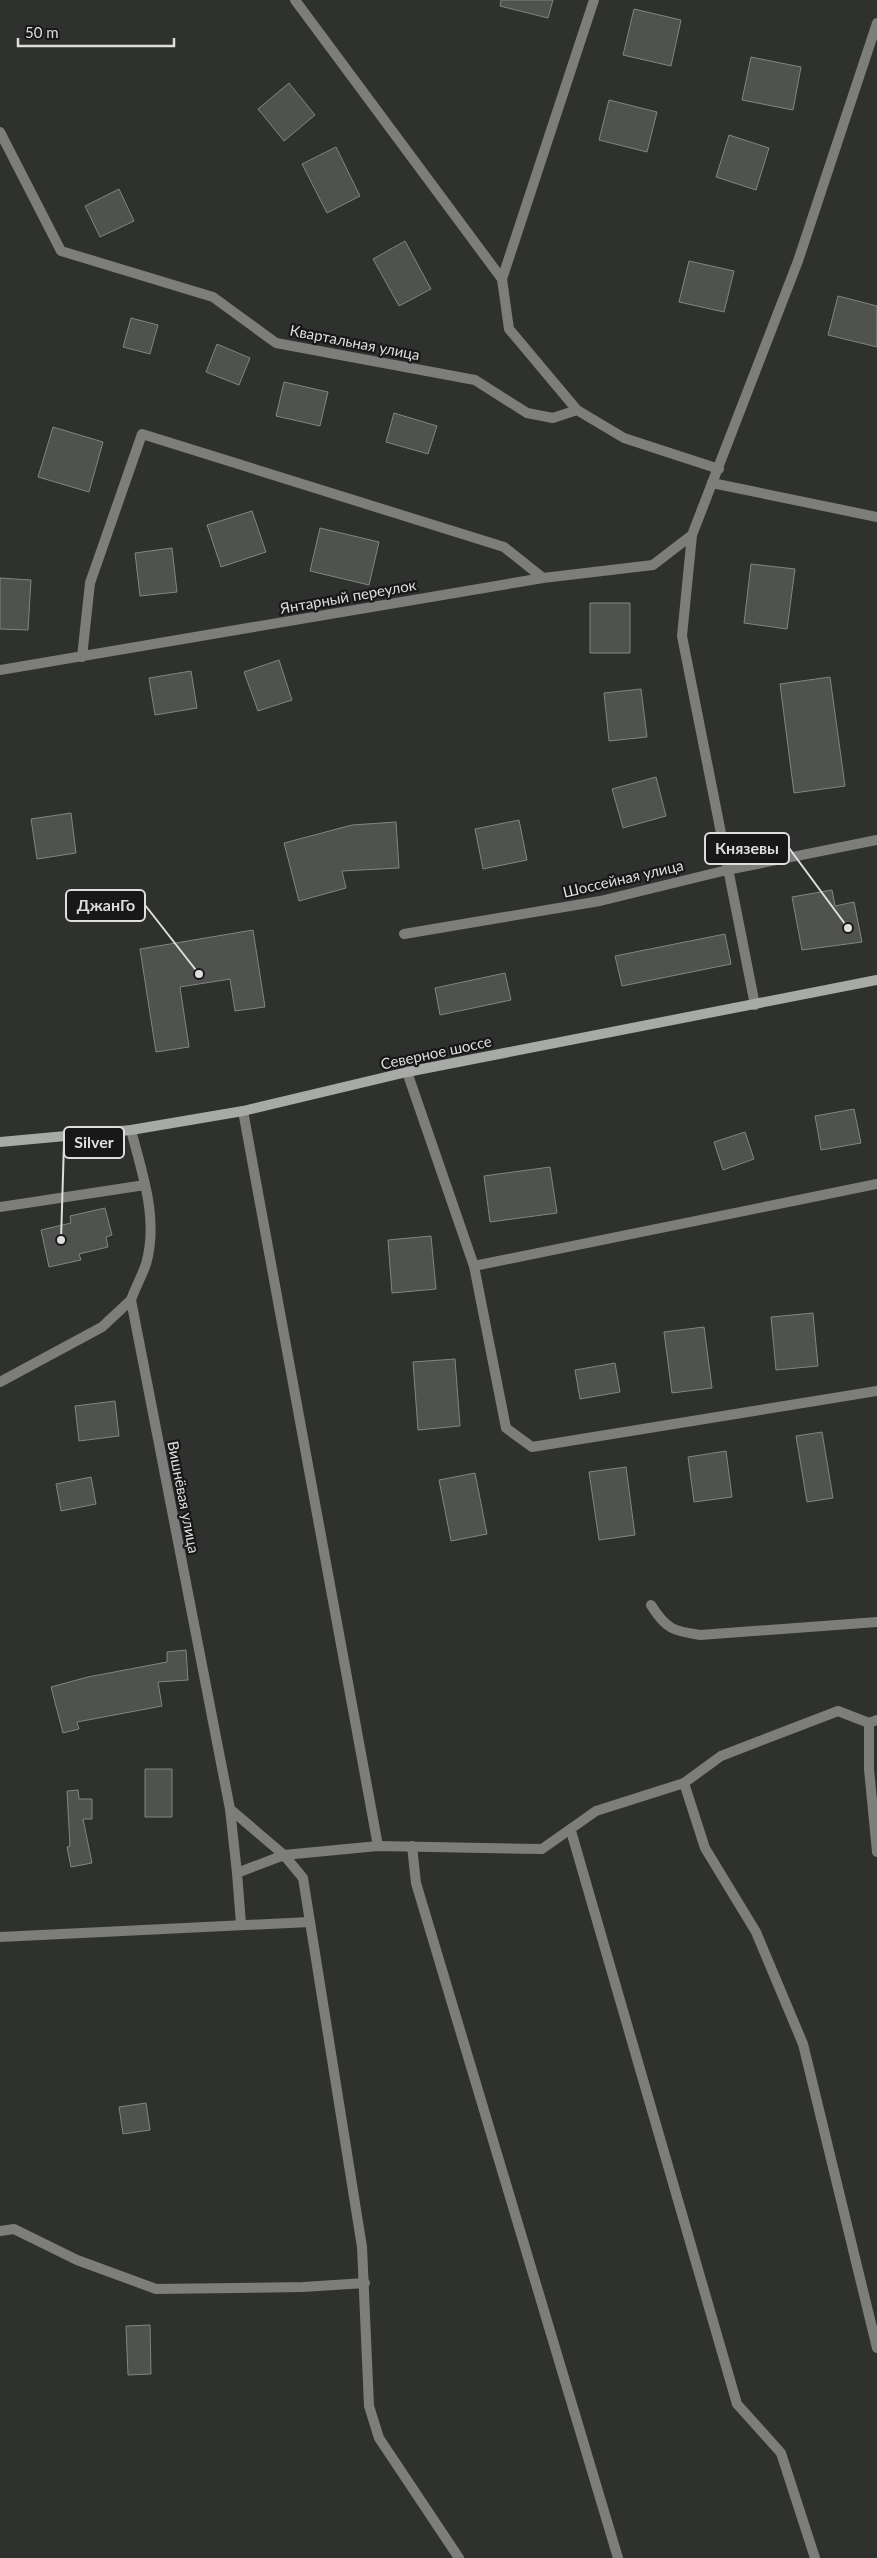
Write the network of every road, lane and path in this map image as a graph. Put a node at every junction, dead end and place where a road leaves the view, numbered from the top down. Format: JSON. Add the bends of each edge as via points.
{"nodes":[{"id":1,"x":295,"y":0,"type":"edge"},
{"id":2,"x":594,"y":0,"type":"edge"},
{"id":3,"x":877,"y":23,"type":"edge"},
{"id":4,"x":0,"y":132,"type":"edge"},
{"id":5,"x":502,"y":280,"type":"junction"},
{"id":6,"x":577,"y":410,"type":"junction"},
{"id":7,"x":719,"y":469,"type":"junction"},
{"id":8,"x":712,"y":484,"type":"junction"},
{"id":9,"x":877,"y":517,"type":"edge"},
{"id":10,"x":692,"y":535,"type":"junction"},
{"id":11,"x":543,"y":578,"type":"junction"},
{"id":12,"x":82,"y":656,"type":"junction"},
{"id":13,"x":0,"y":670,"type":"edge"},
{"id":14,"x":877,"y":840,"type":"edge"},
{"id":15,"x":727,"y":870,"type":"junction"},
{"id":16,"x":404,"y":934,"type":"dead end"},
{"id":17,"x":877,"y":980,"type":"edge"},
{"id":18,"x":755,"y":1005,"type":"junction"},
{"id":19,"x":407,"y":1072,"type":"junction"},
{"id":20,"x":243,"y":1111,"type":"junction"},
{"id":21,"x":131,"y":1130,"type":"junction"},
{"id":22,"x":0,"y":1142,"type":"edge"},
{"id":23,"x":877,"y":1184,"type":"edge"},
{"id":24,"x":145,"y":1185,"type":"junction"},
{"id":25,"x":0,"y":1207,"type":"edge"},
{"id":26,"x":474,"y":1266,"type":"junction"},
{"id":27,"x":130,"y":1300,"type":"junction"},
{"id":28,"x":0,"y":1382,"type":"edge"},
{"id":29,"x":877,"y":1391,"type":"edge"},
{"id":30,"x":651,"y":1605,"type":"dead end"},
{"id":31,"x":877,"y":1622,"type":"edge"},
{"id":32,"x":873,"y":1722,"type":"edge"},
{"id":33,"x":684,"y":1784,"type":"junction"},
{"id":34,"x":230,"y":1809,"type":"junction"},
{"id":35,"x":570,"y":1831,"type":"junction"},
{"id":36,"x":378,"y":1846,"type":"junction"},
{"id":37,"x":412,"y":1846,"type":"junction"},
{"id":38,"x":877,"y":1852,"type":"edge"},
{"id":39,"x":284,"y":1855,"type":"junction"},
{"id":40,"x":237,"y":1873,"type":"junction"},
{"id":41,"x":310,"y":1922,"type":"junction"},
{"id":42,"x":241,"y":1924,"type":"junction"},
{"id":43,"x":0,"y":1936,"type":"edge"},
{"id":44,"x":0,"y":2231,"type":"edge"},
{"id":45,"x":365,"y":2283,"type":"junction"},
{"id":46,"x":877,"y":2348,"type":"edge"},
{"id":47,"x":459,"y":2558,"type":"edge"},
{"id":48,"x":618,"y":2558,"type":"edge"},
{"id":49,"x":815,"y":2558,"type":"edge"}],
"edges":[{"from":1,"to":5,"type":"street"},
{"from":2,"to":5,"type":"street"},
{"from":3,"to":7,"type":"street","via":[[798,261]]},
{"from":4,"to":6,"type":"street","name":"Квартальная улица","via":[[61,251],[213,297],[276,343],[475,380],[527,413],[553,418]]},
{"from":5,"to":6,"type":"street","via":[[509,329]]},
{"from":6,"to":7,"type":"street","via":[[624,438]]},
{"from":7,"to":8,"type":"street"},
{"from":8,"to":9,"type":"street"},
{"from":8,"to":10,"type":"street"},
{"from":10,"to":11,"type":"street","name":"Янтарный переулок","via":[[654,565]]},
{"from":10,"to":15,"type":"street","via":[[682,636]]},
{"from":11,"to":12,"type":"street","name":"Янтарный переулок"},
{"from":11,"to":12,"type":"street","via":[[504,547],[142,434],[90,583]]},
{"from":12,"to":13,"type":"street","name":"Янтарный переулок"},
{"from":14,"to":15,"type":"street","name":"Шоссейная улица"},
{"from":15,"to":16,"type":"street","name":"Шоссейная улица","via":[[600,901]]},
{"from":15,"to":18,"type":"street"},
{"from":17,"to":18,"type":"main road","name":"Северное шоссе"},
{"from":18,"to":19,"type":"main road","name":"Северное шоссе"},
{"from":19,"to":20,"type":"main road","name":"Северное шоссе"},
{"from":19,"to":26,"type":"street"},
{"from":20,"to":21,"type":"main road","name":"Северное шоссе"},
{"from":20,"to":36,"type":"street"},
{"from":21,"to":22,"type":"main road","name":"Северное шоссе"},
{"from":21,"to":24,"type":"street"},
{"from":23,"to":26,"type":"street"},
{"from":24,"to":25,"type":"street"},
{"from":24,"to":27,"type":"street","via":[[152,1225],[146,1264]]},
{"from":26,"to":29,"type":"street","via":[[506,1428],[532,1447]]},
{"from":27,"to":28,"type":"street","via":[[102,1327]]},
{"from":27,"to":34,"type":"street","name":"Вишнёвая улица"},
{"from":30,"to":31,"type":"street","via":[[661,1622],[674,1631],[700,1635]]},
{"from":32,"to":33,"type":"street","via":[[838,1711],[721,1756]]},
{"from":32,"to":38,"type":"street","via":[[869,1769]]},
{"from":33,"to":35,"type":"street","via":[[596,1811]]},
{"from":33,"to":46,"type":"street","via":[[705,1848],[756,1932],[803,2044]]},
{"from":34,"to":39,"type":"street"},
{"from":34,"to":40,"type":"street","name":"Вишнёвая улица"},
{"from":35,"to":37,"type":"street","via":[[542,1849]]},
{"from":35,"to":49,"type":"street","via":[[737,2404],[781,2453]]},
{"from":36,"to":37,"type":"street"},
{"from":36,"to":39,"type":"street"},
{"from":37,"to":48,"type":"street","via":[[416,1883]]},
{"from":39,"to":40,"type":"street"},
{"from":39,"to":41,"type":"street","via":[[303,1878]]},
{"from":40,"to":42,"type":"street","name":"Вишнёвая улица"},
{"from":41,"to":42,"type":"street"},
{"from":41,"to":45,"type":"street"},
{"from":42,"to":43,"type":"street"},
{"from":44,"to":45,"type":"street","via":[[14,2229],[77,2260],[156,2289]]},
{"from":45,"to":47,"type":"street","via":[[369,2406],[379,2438]]}]}
